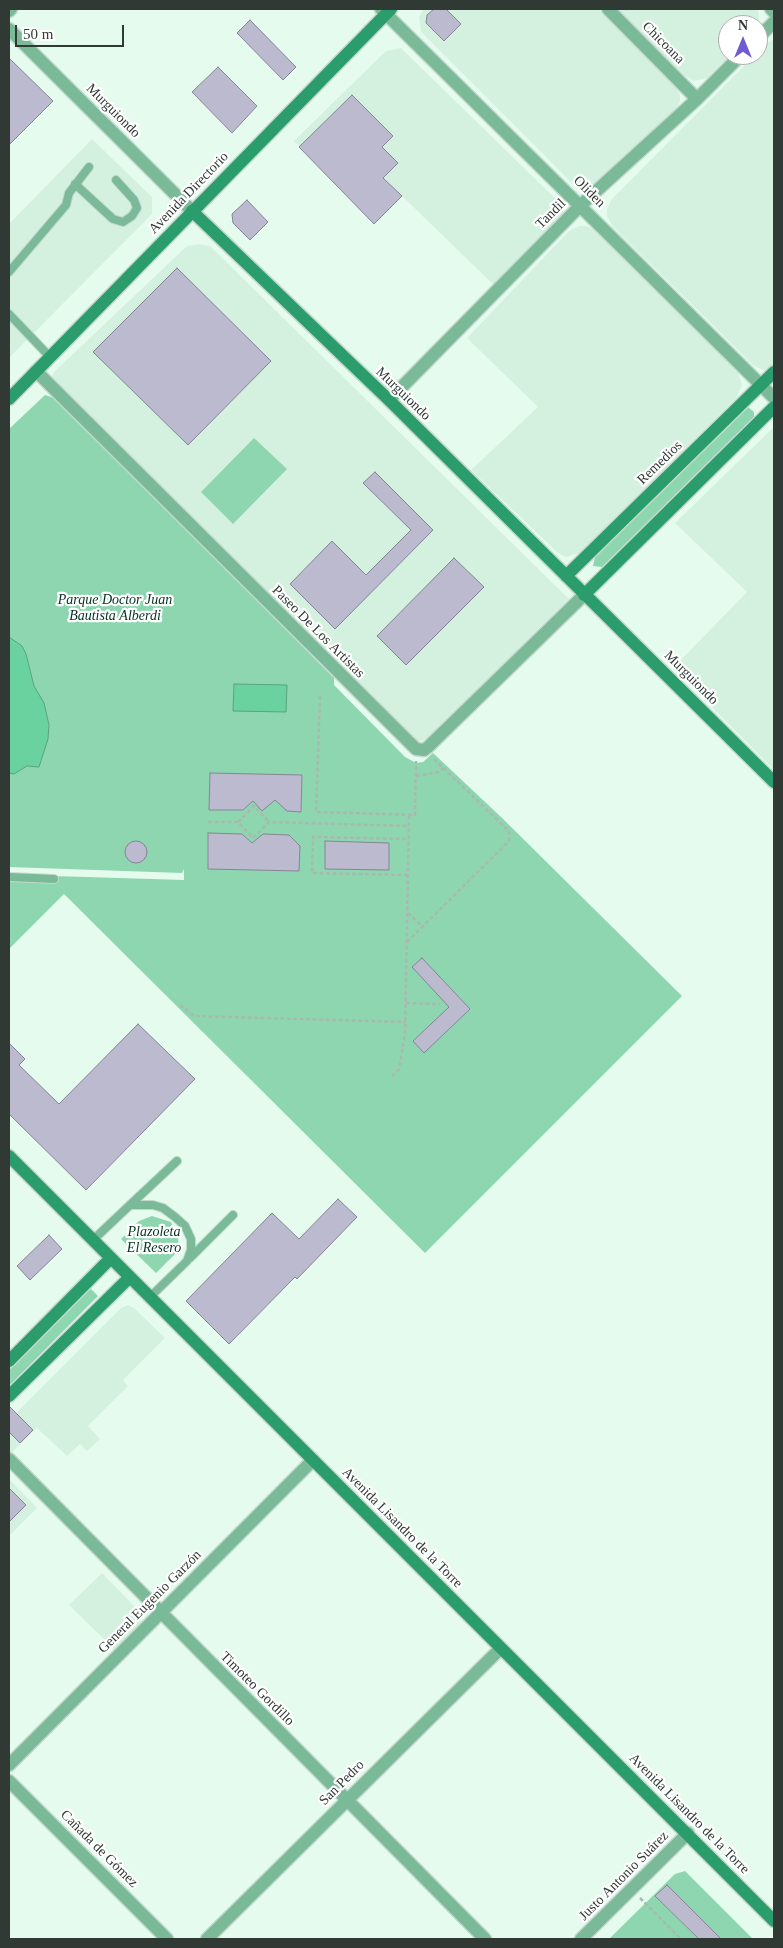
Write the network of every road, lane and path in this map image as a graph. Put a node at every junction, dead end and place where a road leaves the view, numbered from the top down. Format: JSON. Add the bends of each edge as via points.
{"nodes":[{"id":1,"x":608,"y":9,"type":"edge"},
{"id":2,"x":771,"y":9,"type":"edge"},
{"id":3,"x":386,"y":10,"type":"edge"},
{"id":4,"x":774,"y":12,"type":"edge"},
{"id":5,"x":9,"y":29,"type":"edge"},
{"id":6,"x":731,"y":65,"type":"edge"},
{"id":7,"x":697,"y":99,"type":"junction"},
{"id":8,"x":89,"y":167,"type":"dead end"},
{"id":9,"x":116,"y":180,"type":"dead end"},
{"id":10,"x":75,"y":184,"type":"junction"},
{"id":11,"x":581,"y":205,"type":"junction"},
{"id":12,"x":192,"y":211,"type":"junction"},
{"id":13,"x":9,"y":272,"type":"edge"},
{"id":14,"x":9,"y":314,"type":"edge"},
{"id":15,"x":50,"y":357,"type":"junction"},
{"id":16,"x":36,"y":371,"type":"junction"},
{"id":17,"x":774,"y":372,"type":"edge"},
{"id":18,"x":761,"y":385,"type":"junction"},
{"id":19,"x":774,"y":398,"type":"edge"},
{"id":20,"x":9,"y":399,"type":"edge"},
{"id":21,"x":389,"y":400,"type":"junction"},
{"id":22,"x":774,"y":407,"type":"edge"},
{"id":23,"x":566,"y":576,"type":"junction"},
{"id":24,"x":584,"y":594,"type":"junction"},
{"id":25,"x":320,"y":696,"type":"dead end"},
{"id":26,"x":420,"y":750,"type":"junction"},
{"id":27,"x":443,"y":768,"type":"junction"},
{"id":28,"x":416,"y":776,"type":"junction"},
{"id":29,"x":774,"y":782,"type":"edge"},
{"id":30,"x":409,"y":814,"type":"junction"},
{"id":31,"x":208,"y":822,"type":"dead end"},
{"id":32,"x":238,"y":822,"type":"junction"},
{"id":33,"x":270,"y":822,"type":"junction"},
{"id":34,"x":409,"y":826,"type":"junction"},
{"id":35,"x":409,"y":839,"type":"junction"},
{"id":36,"x":408,"y":875,"type":"junction"},
{"id":37,"x":9,"y":877,"type":"edge"},
{"id":38,"x":54,"y":879,"type":"dead end"},
{"id":39,"x":408,"y":913,"type":"junction"},
{"id":40,"x":423,"y":927,"type":"junction"},
{"id":41,"x":407,"y":942,"type":"junction"},
{"id":42,"x":406,"y":1003,"type":"junction"},
{"id":43,"x":440,"y":1004,"type":"dead end"},
{"id":44,"x":180,"y":1005,"type":"dead end"},
{"id":45,"x":405,"y":1022,"type":"junction"},
{"id":46,"x":392,"y":1076,"type":"dead end"},
{"id":47,"x":9,"y":1156,"type":"edge"},
{"id":48,"x":177,"y":1161,"type":"dead end"},
{"id":49,"x":130,"y":1205,"type":"junction"},
{"id":50,"x":232,"y":1215,"type":"dead end"},
{"id":51,"x":93,"y":1240,"type":"junction"},
{"id":52,"x":111,"y":1258,"type":"junction"},
{"id":53,"x":187,"y":1261,"type":"junction"},
{"id":54,"x":130,"y":1277,"type":"junction"},
{"id":55,"x":150,"y":1297,"type":"junction"},
{"id":56,"x":9,"y":1361,"type":"edge"},
{"id":57,"x":9,"y":1396,"type":"edge"},
{"id":58,"x":9,"y":1459,"type":"edge"},
{"id":59,"x":313,"y":1460,"type":"junction"},
{"id":60,"x":160,"y":1612,"type":"junction"},
{"id":61,"x":500,"y":1649,"type":"junction"},
{"id":62,"x":9,"y":1765,"type":"edge"},
{"id":63,"x":9,"y":1781,"type":"edge"},
{"id":64,"x":345,"y":1800,"type":"junction"},
{"id":65,"x":688,"y":1833,"type":"junction"},
{"id":66,"x":631,"y":1890,"type":"junction"},
{"id":67,"x":774,"y":1921,"type":"edge"},
{"id":68,"x":167,"y":1939,"type":"edge"},
{"id":69,"x":207,"y":1939,"type":"edge"},
{"id":70,"x":485,"y":1939,"type":"edge"},
{"id":71,"x":581,"y":1939,"type":"edge"},
{"id":72,"x":681,"y":1939,"type":"edge"}],
"edges":[{"from":1,"to":7,"type":"street","name":"Chicoana"},
{"from":2,"to":4,"type":"street"},
{"from":3,"to":11,"type":"street","name":"Oliden"},
{"from":3,"to":12,"type":"main road","name":"Avenida Directorio"},
{"from":5,"to":12,"type":"street","name":"Murguiondo"},
{"from":6,"to":7,"type":"street","name":"Tandil"},
{"from":7,"to":11,"type":"street","name":"Tandil"},
{"from":8,"to":10,"type":"lane"},
{"from":9,"to":10,"type":"lane","via":[[134,200],[136,208],[132,216],[123,222],[112,219]]},
{"from":10,"to":13,"type":"lane","via":[[66,205]]},
{"from":11,"to":18,"type":"street","name":"Oliden"},
{"from":11,"to":21,"type":"street","name":"Tandil"},
{"from":12,"to":15,"type":"main road","name":"Avenida Directorio"},
{"from":12,"to":21,"type":"main road","name":"Murguiondo"},
{"from":14,"to":15,"type":"lane"},
{"from":15,"to":16,"type":"main road","name":"Avenida Directorio"},
{"from":16,"to":20,"type":"main road","name":"Avenida Directorio"},
{"from":16,"to":26,"type":"street","name":"Paseo De Los Artistas"},
{"from":17,"to":18,"type":"main road","name":"Remedios"},
{"from":18,"to":19,"type":"street","name":"Oliden"},
{"from":18,"to":23,"type":"main road","name":"Remedios"},
{"from":21,"to":23,"type":"main road","name":"Murguiondo"},
{"from":22,"to":24,"type":"main road"},
{"from":23,"to":24,"type":"main road","name":"Murguiondo"},
{"from":24,"to":26,"type":"street"},
{"from":24,"to":29,"type":"main road","name":"Murguiondo"},
{"from":25,"to":30,"type":"path","via":[[316,812]]},
{"from":26,"to":27,"type":"path"},
{"from":26,"to":28,"type":"path"},
{"from":27,"to":28,"type":"path","via":[[439,772]]},
{"from":27,"to":40,"type":"path","via":[[509,831],[509,841]]},
{"from":28,"to":30,"type":"path","via":[[414,814]]},
{"from":30,"to":34,"type":"path"},
{"from":31,"to":32,"type":"path"},
{"from":32,"to":33,"type":"path","via":[[254,806]]},
{"from":32,"to":33,"type":"path","via":[[253,838]]},
{"from":33,"to":34,"type":"path"},
{"from":34,"to":35,"type":"path"},
{"from":35,"to":36,"type":"path"},
{"from":35,"to":36,"type":"path","via":[[313,837],[312,873]]},
{"from":36,"to":39,"type":"path"},
{"from":37,"to":38,"type":"lane"},
{"from":39,"to":40,"type":"path"},
{"from":39,"to":41,"type":"path"},
{"from":40,"to":41,"type":"path"},
{"from":41,"to":42,"type":"path"},
{"from":42,"to":43,"type":"path"},
{"from":42,"to":45,"type":"path"},
{"from":44,"to":45,"type":"path","via":[[194,1016]]},
{"from":45,"to":46,"type":"path","via":[[400,1069]]},
{"from":47,"to":51,"type":"main road","name":"Avenida Lisandro de la Torre"},
{"from":48,"to":49,"type":"lane"},
{"from":49,"to":51,"type":"lane"},
{"from":49,"to":53,"type":"lane","via":[[163,1208],[185,1226],[191,1239]]},
{"from":50,"to":53,"type":"lane"},
{"from":51,"to":52,"type":"main road","name":"Avenida Lisandro de la Torre"},
{"from":52,"to":54,"type":"main road","name":"Avenida Lisandro de la Torre"},
{"from":52,"to":56,"type":"main road"},
{"from":53,"to":55,"type":"lane"},
{"from":54,"to":55,"type":"main road","name":"Avenida Lisandro de la Torre"},
{"from":54,"to":57,"type":"main road"},
{"from":55,"to":59,"type":"main road","name":"Avenida Lisandro de la Torre"},
{"from":58,"to":60,"type":"street","name":"Timoteo Gordillo"},
{"from":59,"to":60,"type":"street","name":"General Eugenio Garzón"},
{"from":59,"to":61,"type":"main road","name":"Avenida Lisandro de la Torre"},
{"from":60,"to":62,"type":"street","name":"General Eugenio Garzón"},
{"from":60,"to":64,"type":"street","name":"Timoteo Gordillo"},
{"from":61,"to":64,"type":"street","name":"San Pedro"},
{"from":61,"to":65,"type":"main road","name":"Avenida Lisandro de la Torre"},
{"from":63,"to":68,"type":"street","name":"Cañada de Gómez"},
{"from":64,"to":69,"type":"street","name":"San Pedro"},
{"from":64,"to":70,"type":"street","name":"Timoteo Gordillo"},
{"from":65,"to":66,"type":"street","name":"Justo Antonio Suárez"},
{"from":65,"to":67,"type":"main road","name":"Avenida Lisandro de la Torre"},
{"from":66,"to":71,"type":"street","name":"Justo Antonio Suárez"},
{"from":66,"to":72,"type":"path"}]}
